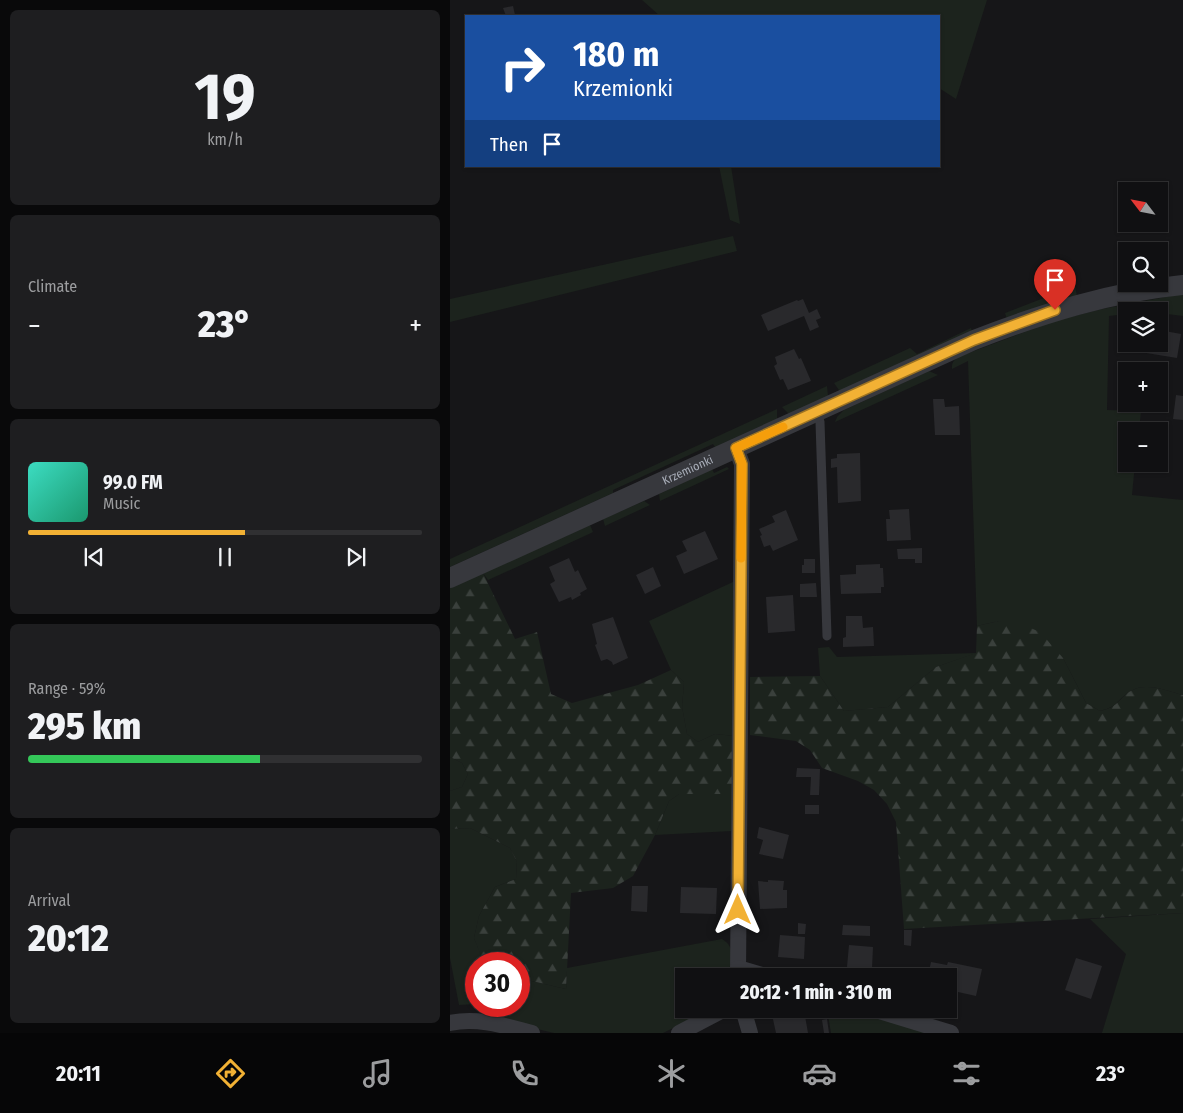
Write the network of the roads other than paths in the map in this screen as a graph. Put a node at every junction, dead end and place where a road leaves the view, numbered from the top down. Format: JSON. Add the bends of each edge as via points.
{"nodes":[{"id":1,"x":1183,"y":285,"type":"edge"},
{"id":2,"x":817,"y":412,"type":"junction"},
{"id":3,"x":736,"y":448,"type":"junction"},
{"id":4,"x":450,"y":578,"type":"edge"},
{"id":5,"x":827,"y":636,"type":"dead end"},
{"id":6,"x":738,"y":968,"type":"edge"},
{"id":7,"x":707,"y":1018,"type":"edge"},
{"id":8,"x":746,"y":1018,"type":"edge"},
{"id":9,"x":902,"y":1018,"type":"edge"},
{"id":10,"x":450,"y":1023,"type":"edge"},
{"id":11,"x":946,"y":1032,"type":"edge"},
{"id":12,"x":532,"y":1033,"type":"edge"},
{"id":13,"x":678,"y":1033,"type":"edge"},
{"id":14,"x":750,"y":1033,"type":"edge"}],
"edges":[{"from":1,"to":2,"type":"street","name":"Krzemionki","via":[[1073,305],[1037,316],[974,340]]},
{"from":2,"to":3,"type":"street","name":"Krzemionki"},
{"from":2,"to":5,"type":"lane","via":[[820,422]]},
{"from":3,"to":4,"type":"street","name":"Krzemionki"},
{"from":3,"to":6,"type":"street","via":[[742,464]]},
{"from":7,"to":13,"type":"street"},
{"from":8,"to":14,"type":"street"},
{"from":9,"to":11,"type":"street"},
{"from":10,"to":12,"type":"street","via":[[471,1020]]}]}
